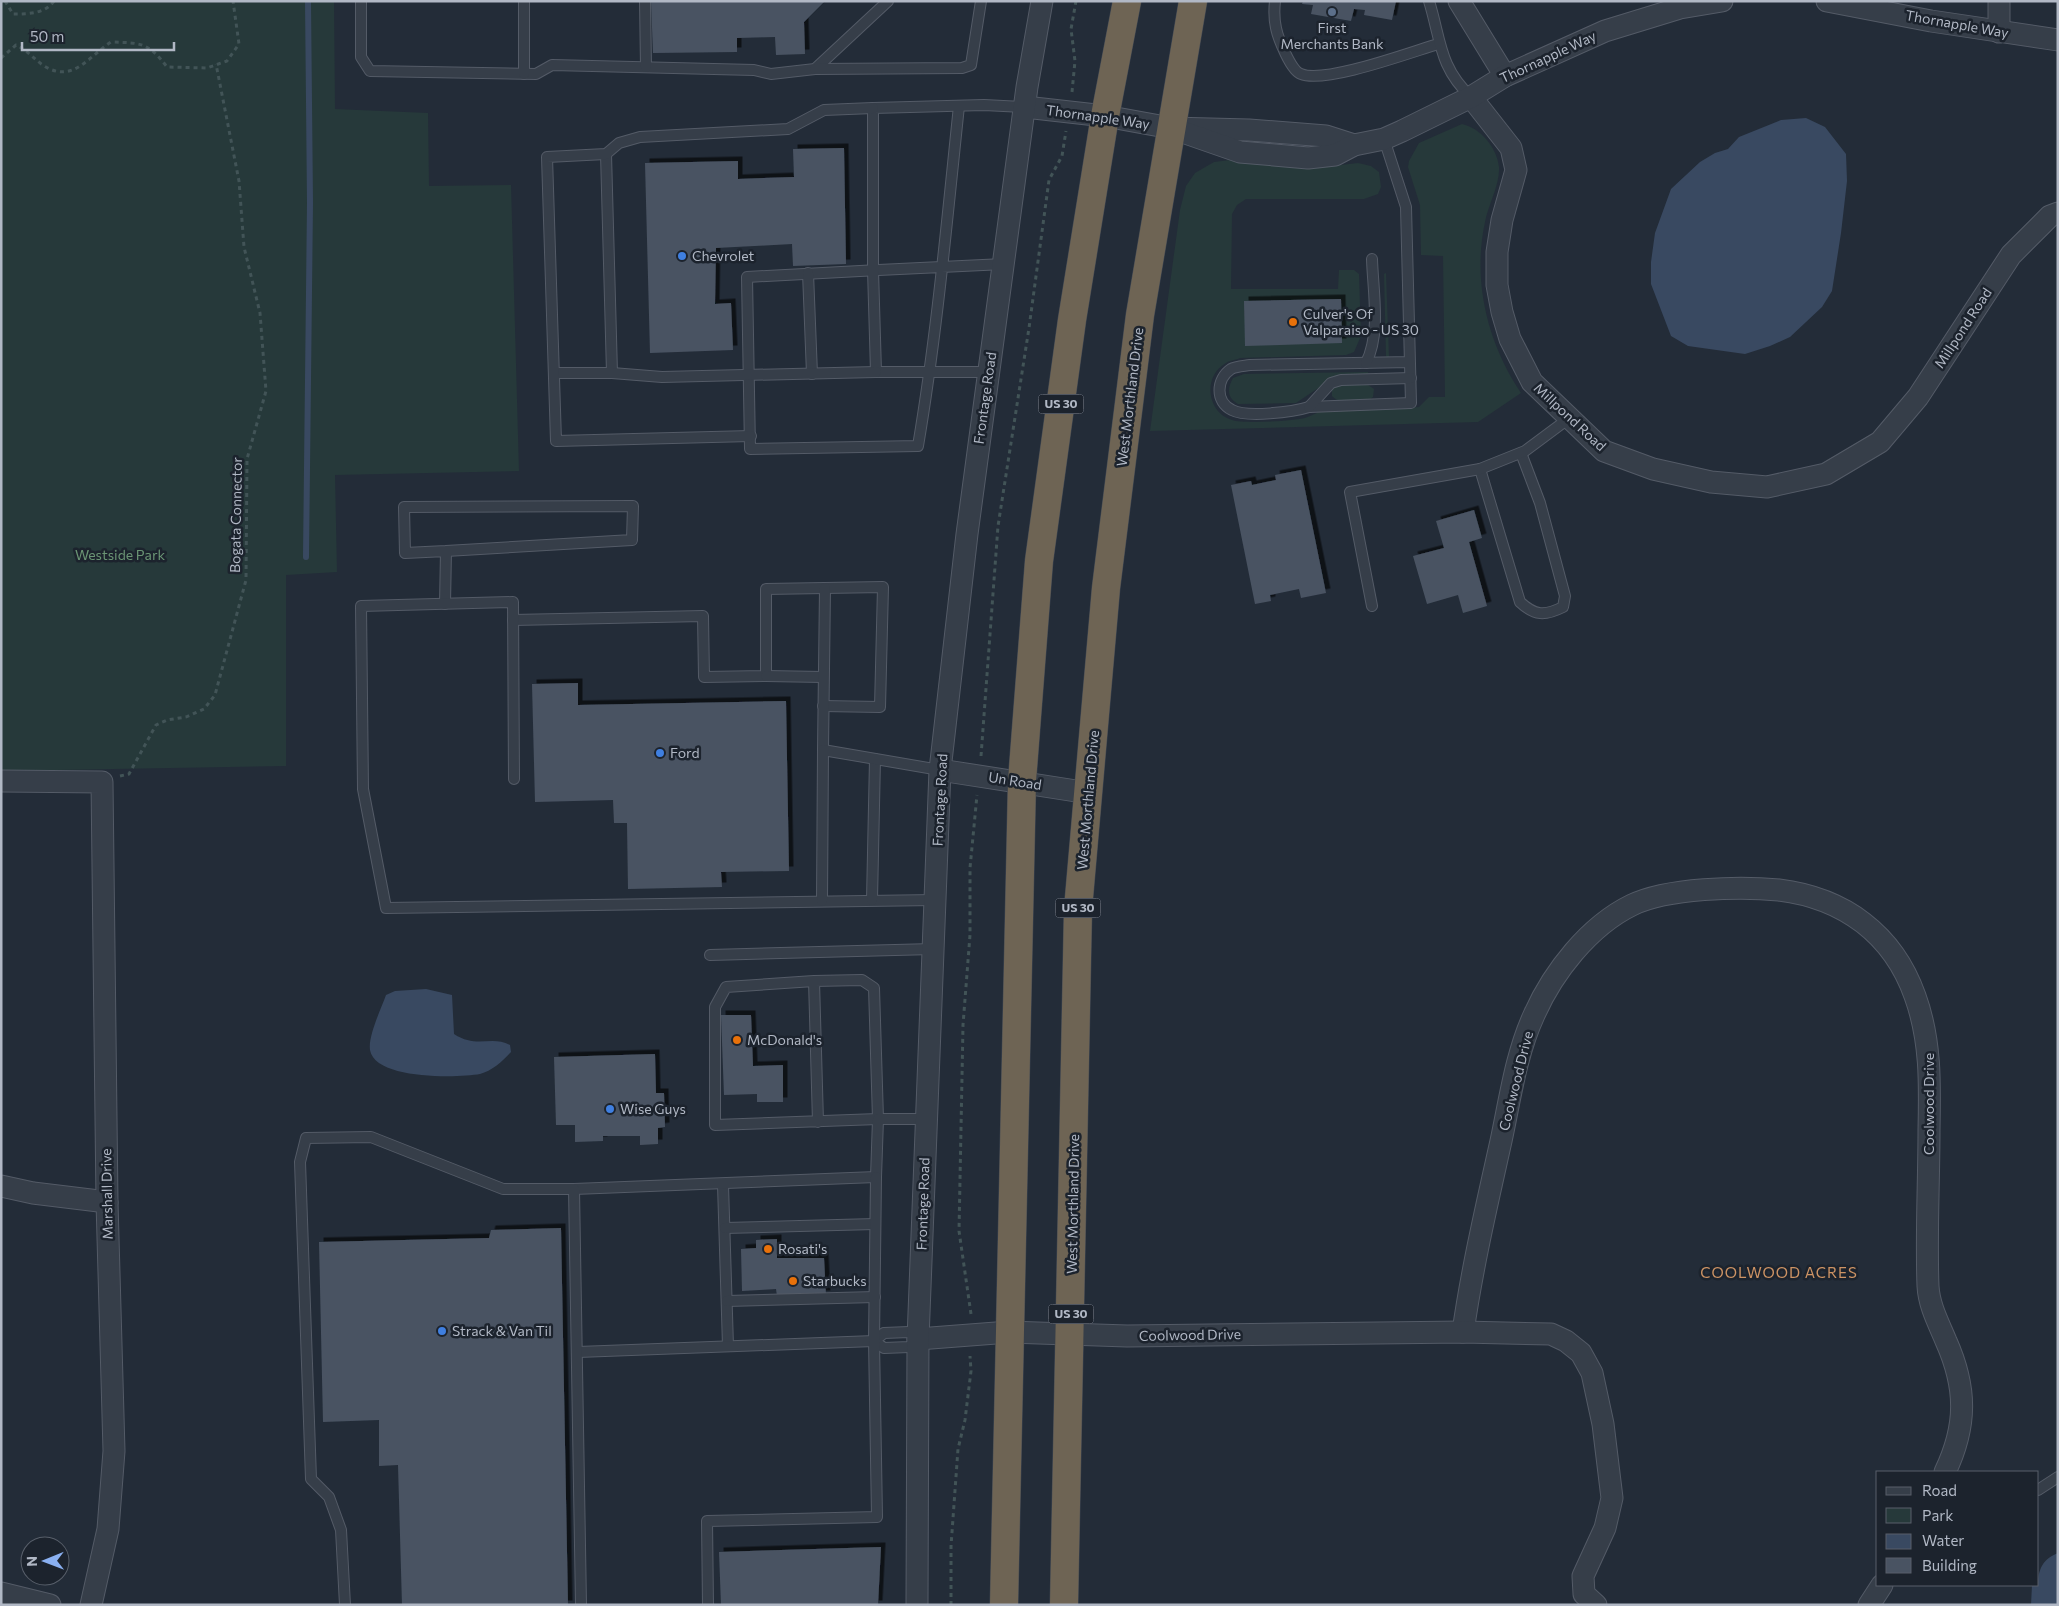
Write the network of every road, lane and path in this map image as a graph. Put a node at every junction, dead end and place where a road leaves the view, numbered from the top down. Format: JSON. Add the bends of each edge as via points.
{"nodes":[{"id":1,"x":5,"y":1,"type":"edge"},
{"id":2,"x":54,"y":1,"type":"edge"},
{"id":3,"x":233,"y":1,"type":"edge"},
{"id":4,"x":361,"y":1,"type":"edge"},
{"id":5,"x":524,"y":1,"type":"edge"},
{"id":6,"x":645,"y":1,"type":"edge"},
{"id":7,"x":888,"y":1,"type":"edge"},
{"id":8,"x":981,"y":1,"type":"edge"},
{"id":9,"x":1042,"y":1,"type":"edge"},
{"id":10,"x":1127,"y":1,"type":"edge"},
{"id":11,"x":1193,"y":1,"type":"edge"},
{"id":12,"x":1275,"y":1,"type":"edge"},
{"id":13,"x":1429,"y":1,"type":"edge"},
{"id":14,"x":1459,"y":1,"type":"edge"},
{"id":15,"x":1722,"y":1,"type":"edge"},
{"id":16,"x":1827,"y":1,"type":"edge"},
{"id":17,"x":1999,"y":1,"type":"edge"},
{"id":18,"x":1999,"y":32,"type":"junction"},
{"id":19,"x":2058,"y":40,"type":"edge"},
{"id":20,"x":1438,"y":44,"type":"junction"},
{"id":21,"x":1,"y":58,"type":"edge"},
{"id":22,"x":216,"y":64,"type":"junction"},
{"id":23,"x":646,"y":67,"type":"junction"},
{"id":24,"x":815,"y":69,"type":"junction"},
{"id":25,"x":524,"y":74,"type":"junction"},
{"id":26,"x":1505,"y":76,"type":"junction"},
{"id":27,"x":1471,"y":98,"type":"junction"},
{"id":28,"x":959,"y":106,"type":"junction"},
{"id":29,"x":1025,"y":107,"type":"junction"},
{"id":30,"x":873,"y":108,"type":"junction"},
{"id":31,"x":1105,"y":116,"type":"junction"},
{"id":32,"x":1171,"y":128,"type":"junction"},
{"id":33,"x":1384,"y":139,"type":"junction"},
{"id":34,"x":606,"y":154,"type":"junction"},
{"id":35,"x":2058,"y":213,"type":"edge"},
{"id":36,"x":1372,"y":259,"type":"dead end"},
{"id":37,"x":1004,"y":264,"type":"junction"},
{"id":38,"x":942,"y":267,"type":"junction"},
{"id":39,"x":873,"y":270,"type":"junction"},
{"id":40,"x":808,"y":273,"type":"junction"},
{"id":41,"x":1410,"y":362,"type":"junction"},
{"id":42,"x":1366,"y":363,"type":"junction"},
{"id":43,"x":930,"y":371,"type":"junction"},
{"id":44,"x":876,"y":372,"type":"junction"},
{"id":45,"x":989,"y":372,"type":"junction"},
{"id":46,"x":554,"y":373,"type":"junction"},
{"id":47,"x":612,"y":373,"type":"junction"},
{"id":48,"x":812,"y":374,"type":"junction"},
{"id":49,"x":750,"y":375,"type":"junction"},
{"id":50,"x":1411,"y":378,"type":"junction"},
{"id":51,"x":1309,"y":407,"type":"junction"},
{"id":52,"x":1568,"y":419,"type":"junction"},
{"id":53,"x":750,"y":436,"type":"junction"},
{"id":54,"x":1521,"y":453,"type":"junction"},
{"id":55,"x":1480,"y":469,"type":"junction"},
{"id":56,"x":446,"y":551,"type":"junction"},
{"id":57,"x":824,"y":588,"type":"junction"},
{"id":58,"x":446,"y":604,"type":"junction"},
{"id":59,"x":1372,"y":606,"type":"dead end"},
{"id":60,"x":513,"y":620,"type":"junction"},
{"id":61,"x":766,"y":676,"type":"junction"},
{"id":62,"x":823,"y":677,"type":"junction"},
{"id":63,"x":823,"y":706,"type":"junction"},
{"id":64,"x":823,"y":750,"type":"junction"},
{"id":65,"x":875,"y":760,"type":"junction"},
{"id":66,"x":940,"y":770,"type":"junction"},
{"id":67,"x":514,"y":779,"type":"dead end"},
{"id":68,"x":1,"y":781,"type":"edge"},
{"id":69,"x":102,"y":782,"type":"junction"},
{"id":70,"x":1022,"y":782,"type":"junction"},
{"id":71,"x":1088,"y":793,"type":"junction"},
{"id":72,"x":872,"y":900,"type":"junction"},
{"id":73,"x":935,"y":900,"type":"junction"},
{"id":74,"x":822,"y":901,"type":"junction"},
{"id":75,"x":933,"y":949,"type":"junction"},
{"id":76,"x":710,"y":955,"type":"dead end"},
{"id":77,"x":814,"y":980,"type":"junction"},
{"id":78,"x":878,"y":1119,"type":"junction"},
{"id":79,"x":926,"y":1119,"type":"junction"},
{"id":80,"x":818,"y":1122,"type":"junction"},
{"id":81,"x":876,"y":1177,"type":"junction"},
{"id":82,"x":723,"y":1185,"type":"junction"},
{"id":83,"x":1,"y":1186,"type":"edge"},
{"id":84,"x":574,"y":1189,"type":"junction"},
{"id":85,"x":107,"y":1202,"type":"junction"},
{"id":86,"x":875,"y":1224,"type":"junction"},
{"id":87,"x":725,"y":1228,"type":"junction"},
{"id":88,"x":875,"y":1297,"type":"junction"},
{"id":89,"x":727,"y":1301,"type":"junction"},
{"id":90,"x":1009,"y":1332,"type":"junction"},
{"id":91,"x":1463,"y":1332,"type":"junction"},
{"id":92,"x":1070,"y":1334,"type":"junction"},
{"id":93,"x":918,"y":1339,"type":"junction"},
{"id":94,"x":874,"y":1341,"type":"junction"},
{"id":95,"x":728,"y":1346,"type":"junction"},
{"id":96,"x":578,"y":1352,"type":"junction"},
{"id":97,"x":1946,"y":1471,"type":"edge"},
{"id":98,"x":2058,"y":1477,"type":"edge"},
{"id":99,"x":2039,"y":1489,"type":"edge"},
{"id":100,"x":1881,"y":1586,"type":"edge"},
{"id":101,"x":1,"y":1593,"type":"edge"},
{"id":102,"x":50,"y":1605,"type":"edge"},
{"id":103,"x":90,"y":1605,"type":"edge"},
{"id":104,"x":345,"y":1605,"type":"edge"},
{"id":105,"x":582,"y":1605,"type":"edge"},
{"id":106,"x":708,"y":1605,"type":"edge"},
{"id":107,"x":917,"y":1605,"type":"edge"},
{"id":108,"x":1004,"y":1605,"type":"edge"},
{"id":109,"x":1064,"y":1605,"type":"edge"},
{"id":110,"x":1596,"y":1605,"type":"edge"},
{"id":111,"x":1869,"y":1605,"type":"edge"}],
"edges":[{"from":1,"to":2,"type":"path","via":[[13,14],[30,14],[49,8]]},
{"from":3,"to":22,"type":"path","via":[[239,44],[227,61]]},
{"from":4,"to":25,"type":"lane","via":[[361,56],[370,72]]},
{"from":5,"to":25,"type":"lane"},
{"from":6,"to":23,"type":"lane"},
{"from":7,"to":24,"type":"lane"},
{"from":8,"to":24,"type":"lane","via":[[971,64],[962,68]]},
{"from":9,"to":29,"type":"street","name":"Frontage Road"},
{"from":10,"to":31,"type":"highway","number":"US 30"},
{"from":11,"to":32,"type":"highway","name":"West Morthland Drive","number":"US 30"},
{"from":12,"to":20,"type":"lane","via":[[1276,28],[1296,71],[1302,75],[1349,70]]},
{"from":13,"to":20,"type":"lane"},
{"from":14,"to":26,"type":"street"},
{"from":15,"to":26,"type":"street","name":"Thornapple Way","via":[[1680,8],[1605,31]]},
{"from":16,"to":18,"type":"street","name":"Thornapple Way"},
{"from":17,"to":18,"type":"street"},
{"from":18,"to":19,"type":"street","name":"Thornapple Way"},
{"from":20,"to":27,"type":"lane","via":[[1451,74]]},
{"from":21,"to":22,"type":"path","via":[[16,45],[44,66],[62,72],[78,69],[111,42],[153,48],[167,67],[207,68]]},
{"from":22,"to":69,"type":"path","name":"Bogata Connector","via":[[239,181],[244,247],[260,313],[266,391],[247,459],[246,580],[216,695],[204,709],[156,725],[129,774]]},
{"from":23,"to":24,"type":"lane","via":[[754,70],[771,74]]},
{"from":23,"to":25,"type":"lane","via":[[552,66],[536,74]]},
{"from":26,"to":27,"type":"street","name":"Thornapple Way"},
{"from":27,"to":33,"type":"street","name":"Thornapple Way"},
{"from":27,"to":52,"type":"street","name":"Millpond Road","via":[[1511,148],[1516,170],[1497,252],[1497,285],[1510,339],[1532,382]]},
{"from":28,"to":29,"type":"lane"},
{"from":28,"to":30,"type":"lane"},
{"from":28,"to":38,"type":"lane"},
{"from":29,"to":31,"type":"street","name":"Thornapple Way"},
{"from":29,"to":37,"type":"street","name":"Frontage Road"},
{"from":30,"to":34,"type":"lane","via":[[824,110],[788,129],[640,137],[620,144]]},
{"from":30,"to":39,"type":"lane"},
{"from":31,"to":32,"type":"street","name":"Thornapple Way"},
{"from":31,"to":70,"type":"highway","number":"US 30","via":[[1072,320],[1039,562]]},
{"from":32,"to":33,"type":"street","name":"Thornapple Way","via":[[1326,136],[1354,145]]},
{"from":32,"to":71,"type":"highway","name":"West Morthland Drive","number":"US 30","via":[[1136,343],[1106,588]]},
{"from":33,"to":41,"type":"lane","via":[[1406,207]]},
{"from":34,"to":46,"type":"lane","via":[[547,157]]},
{"from":34,"to":47,"type":"lane"},
{"from":35,"to":52,"type":"street","name":"Millpond Road","via":[[2050,216],[2011,255],[1918,397],[1880,442],[1826,474],[1767,487],[1711,482],[1653,469],[1604,451]]},
{"from":36,"to":42,"type":"lane","via":[[1374,338]]},
{"from":37,"to":38,"type":"lane"},
{"from":37,"to":45,"type":"street","name":"Frontage Road"},
{"from":38,"to":39,"type":"lane"},
{"from":38,"to":43,"type":"lane"},
{"from":39,"to":40,"type":"lane"},
{"from":39,"to":44,"type":"lane"},
{"from":40,"to":48,"type":"lane"},
{"from":40,"to":49,"type":"lane","via":[[747,277]]},
{"from":41,"to":42,"type":"lane"},
{"from":41,"to":50,"type":"lane"},
{"from":42,"to":51,"type":"lane","via":[[1233,368],[1223,376],[1219,389],[1222,402],[1231,410],[1242,413],[1296,411]]},
{"from":43,"to":44,"type":"lane"},
{"from":43,"to":45,"type":"lane"},
{"from":43,"to":53,"type":"lane","via":[[918,446],[750,448]]},
{"from":44,"to":48,"type":"lane"},
{"from":45,"to":66,"type":"street","name":"Frontage Road"},
{"from":46,"to":47,"type":"lane"},
{"from":46,"to":53,"type":"lane","via":[[556,441]]},
{"from":47,"to":49,"type":"lane","via":[[662,377]]},
{"from":48,"to":49,"type":"lane"},
{"from":49,"to":53,"type":"lane"},
{"from":50,"to":51,"type":"lane","via":[[1341,380],[1331,383]]},
{"from":50,"to":51,"type":"lane","via":[[1412,403]]},
{"from":52,"to":54,"type":"lane"},
{"from":54,"to":55,"type":"lane"},
{"from":54,"to":55,"type":"lane","via":[[1540,503],[1565,596],[1564,607],[1549,614],[1530,611],[1520,602]]},
{"from":55,"to":59,"type":"lane","via":[[1350,492]]},
{"from":56,"to":56,"type":"lane","via":[[405,553],[404,507],[633,506],[632,540]]},
{"from":56,"to":58,"type":"lane"},
{"from":57,"to":61,"type":"lane","via":[[766,589]]},
{"from":57,"to":62,"type":"lane"},
{"from":57,"to":63,"type":"lane","via":[[883,587],[880,707]]},
{"from":58,"to":60,"type":"lane","via":[[513,602]]},
{"from":58,"to":74,"type":"lane","via":[[361,606],[364,789],[386,908]]},
{"from":60,"to":61,"type":"lane","via":[[703,616],[704,677]]},
{"from":60,"to":67,"type":"lane"},
{"from":61,"to":62,"type":"lane"},
{"from":62,"to":63,"type":"lane"},
{"from":63,"to":64,"type":"lane"},
{"from":64,"to":65,"type":"lane"},
{"from":64,"to":74,"type":"lane"},
{"from":65,"to":66,"type":"lane"},
{"from":65,"to":72,"type":"lane"},
{"from":66,"to":70,"type":"street","name":"Un Road"},
{"from":66,"to":73,"type":"street","name":"Frontage Road"},
{"from":68,"to":69,"type":"street"},
{"from":69,"to":85,"type":"street","name":"Marshall Drive"},
{"from":70,"to":71,"type":"street","name":"Un Road"},
{"from":70,"to":90,"type":"highway","number":"US 30"},
{"from":71,"to":92,"type":"highway","name":"West Morthland Drive","number":"US 30","via":[[1078,909]]},
{"from":72,"to":73,"type":"lane"},
{"from":72,"to":74,"type":"lane"},
{"from":73,"to":75,"type":"street","name":"Frontage Road"},
{"from":75,"to":76,"type":"lane"},
{"from":75,"to":79,"type":"street","name":"Frontage Road"},
{"from":77,"to":78,"type":"lane","via":[[862,980],[874,988]]},
{"from":77,"to":80,"type":"lane"},
{"from":77,"to":80,"type":"lane","via":[[726,987],[715,1006],[715,1125]]},
{"from":78,"to":79,"type":"lane"},
{"from":78,"to":80,"type":"lane"},
{"from":78,"to":81,"type":"lane"},
{"from":79,"to":93,"type":"street","name":"Frontage Road"},
{"from":81,"to":82,"type":"lane"},
{"from":81,"to":86,"type":"lane"},
{"from":82,"to":84,"type":"lane"},
{"from":82,"to":87,"type":"lane"},
{"from":83,"to":85,"type":"street"},
{"from":84,"to":96,"type":"lane"},
{"from":84,"to":104,"type":"lane","via":[[503,1189],[371,1137],[306,1138],[300,1162],[311,1480],[329,1497],[341,1530]]},
{"from":85,"to":103,"type":"street","name":"Marshall Drive","via":[[114,1451],[108,1528]]},
{"from":86,"to":87,"type":"lane"},
{"from":86,"to":88,"type":"lane"},
{"from":87,"to":89,"type":"lane"},
{"from":88,"to":89,"type":"lane"},
{"from":88,"to":94,"type":"lane"},
{"from":89,"to":95,"type":"lane"},
{"from":90,"to":92,"type":"street","name":"Coolwood Drive"},
{"from":90,"to":93,"type":"street","name":"Coolwood Drive"},
{"from":90,"to":108,"type":"highway","number":"US 30"},
{"from":91,"to":92,"type":"street","name":"Coolwood Drive"},
{"from":91,"to":97,"type":"street","name":"Coolwood Drive","via":[[1488,1199],[1524,1039],[1534,1013],[1573,954],[1612,916],[1635,904],[1660,897],[1741,887],[1810,896],[1858,918],[1891,951],[1908,977],[1928,1042],[1929,1295],[1953,1356],[1962,1400],[1958,1446]]},
{"from":91,"to":110,"type":"street","name":"Coolwood Drive","via":[[1551,1334],[1581,1353],[1592,1373],[1603,1424],[1612,1498],[1605,1528],[1583,1576],[1584,1594]]},
{"from":92,"to":109,"type":"highway","name":"West Morthland Drive","number":"US 30"},
{"from":93,"to":94,"type":"lane","via":[[909,1332],[884,1333]]},
{"from":93,"to":94,"type":"lane","via":[[909,1347],[884,1348]]},
{"from":93,"to":107,"type":"street","name":"Frontage Road"},
{"from":94,"to":95,"type":"lane"},
{"from":94,"to":106,"type":"lane","via":[[877,1517],[707,1521]]},
{"from":95,"to":96,"type":"lane"},
{"from":96,"to":105,"type":"lane"},
{"from":98,"to":99,"type":"lane"},
{"from":100,"to":111,"type":"street"},
{"from":101,"to":102,"type":"street"}]}
